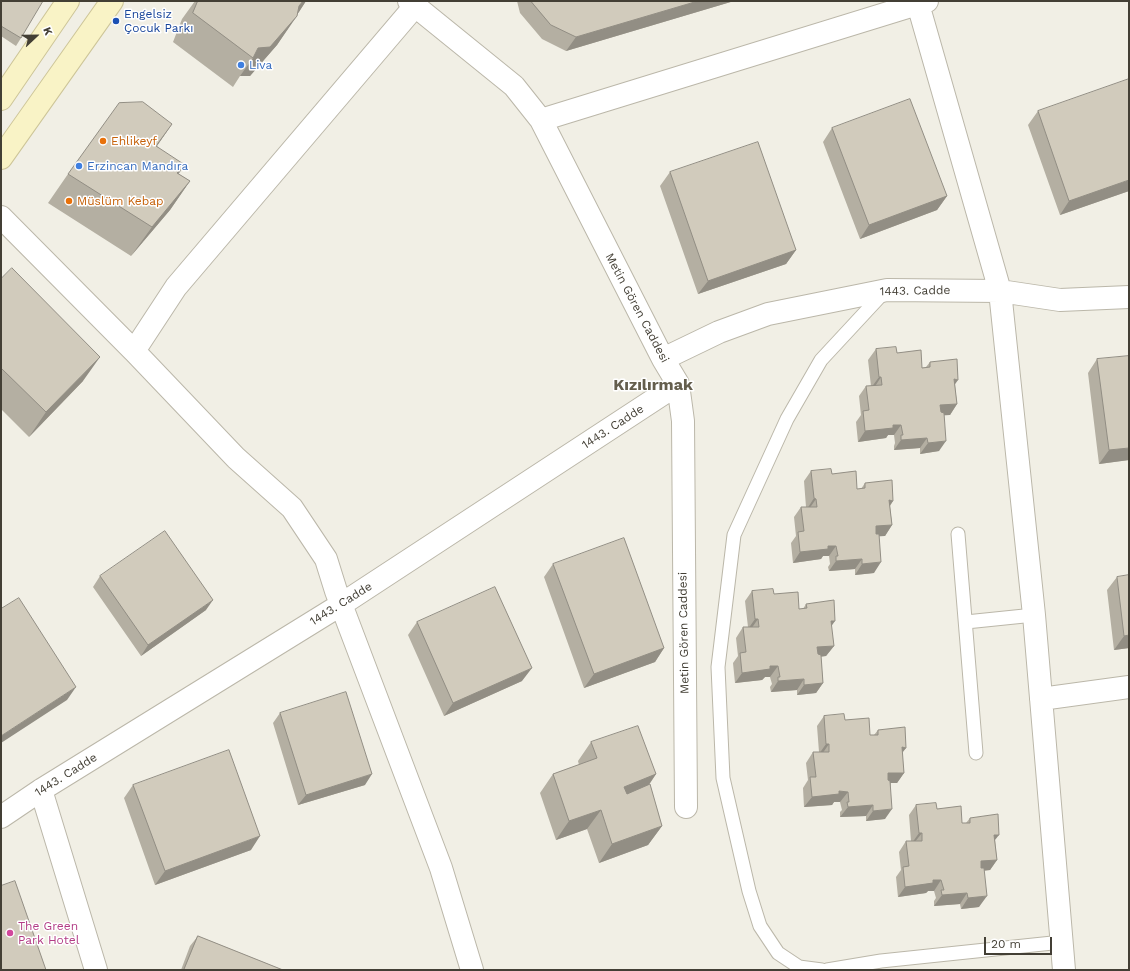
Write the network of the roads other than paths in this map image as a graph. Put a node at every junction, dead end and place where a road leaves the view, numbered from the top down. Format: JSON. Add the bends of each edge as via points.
{"nodes":[{"id":1,"x":68,"y":1,"type":"edge"},
{"id":2,"x":112,"y":1,"type":"edge"},
{"id":3,"x":922,"y":2,"type":"edge"},
{"id":4,"x":412,"y":3,"type":"edge"},
{"id":5,"x":1,"y":99,"type":"edge"},
{"id":6,"x":541,"y":120,"type":"junction"},
{"id":7,"x":1,"y":158,"type":"edge"},
{"id":8,"x":1,"y":217,"type":"edge"},
{"id":9,"x":887,"y":290,"type":"junction"},
{"id":10,"x":1000,"y":291,"type":"junction"},
{"id":11,"x":1129,"y":297,"type":"edge"},
{"id":12,"x":134,"y":351,"type":"junction"},
{"id":13,"x":663,"y":360,"type":"junction"},
{"id":14,"x":678,"y":384,"type":"junction"},
{"id":15,"x":958,"y":534,"type":"dead end"},
{"id":16,"x":342,"y":604,"type":"junction"},
{"id":17,"x":1034,"y":615,"type":"junction"},
{"id":18,"x":966,"y":622,"type":"junction"},
{"id":19,"x":1129,"y":687,"type":"edge"},
{"id":20,"x":1041,"y":699,"type":"junction"},
{"id":21,"x":976,"y":753,"type":"dead end"},
{"id":22,"x":41,"y":790,"type":"junction"},
{"id":23,"x":686,"y":807,"type":"dead end"},
{"id":24,"x":1,"y":817,"type":"edge"},
{"id":25,"x":1062,"y":942,"type":"junction"},
{"id":26,"x":96,"y":970,"type":"edge"},
{"id":27,"x":472,"y":970,"type":"edge"},
{"id":28,"x":822,"y":970,"type":"edge"},
{"id":29,"x":827,"y":970,"type":"edge"},
{"id":30,"x":1064,"y":970,"type":"edge"}],
"edges":[{"from":1,"to":5,"type":"main road"},
{"from":2,"to":7,"type":"main road"},
{"from":3,"to":6,"type":"street"},
{"from":3,"to":10,"type":"street"},
{"from":4,"to":6,"type":"street","name":"Metin Gören Caddesi","via":[[514,86]]},
{"from":4,"to":12,"type":"street","via":[[176,287]]},
{"from":6,"to":13,"type":"street","name":"Metin Gören Caddesi"},
{"from":8,"to":12,"type":"street"},
{"from":9,"to":10,"type":"street","name":"1443. Cadde"},
{"from":9,"to":13,"type":"street","name":"1443. Cadde","via":[[768,314],[719,332]]},
{"from":9,"to":28,"type":"lane","via":[[821,360],[787,419],[734,535],[718,667],[723,778],[749,891],[760,926],[778,953],[799,967]]},
{"from":10,"to":11,"type":"street","name":"1443. Cadde","via":[[1060,300]]},
{"from":10,"to":17,"type":"street"},
{"from":12,"to":16,"type":"street","via":[[236,458],[292,508],[326,559]]},
{"from":13,"to":14,"type":"street","name":"Metin Gören Caddesi"},
{"from":14,"to":16,"type":"street","name":"1443. Cadde"},
{"from":14,"to":23,"type":"street","name":"Metin Gören Caddesi","via":[[682,421]]},
{"from":15,"to":18,"type":"lane"},
{"from":16,"to":22,"type":"street","name":"1443. Cadde"},
{"from":16,"to":27,"type":"street","via":[[441,868]]},
{"from":17,"to":18,"type":"lane"},
{"from":17,"to":20,"type":"street"},
{"from":18,"to":21,"type":"lane"},
{"from":19,"to":20,"type":"street"},
{"from":20,"to":25,"type":"street"},
{"from":22,"to":24,"type":"street","name":"1443. Cadde"},
{"from":22,"to":26,"type":"street"},
{"from":25,"to":29,"type":"lane","via":[[881,961]]},
{"from":25,"to":30,"type":"street"}]}
